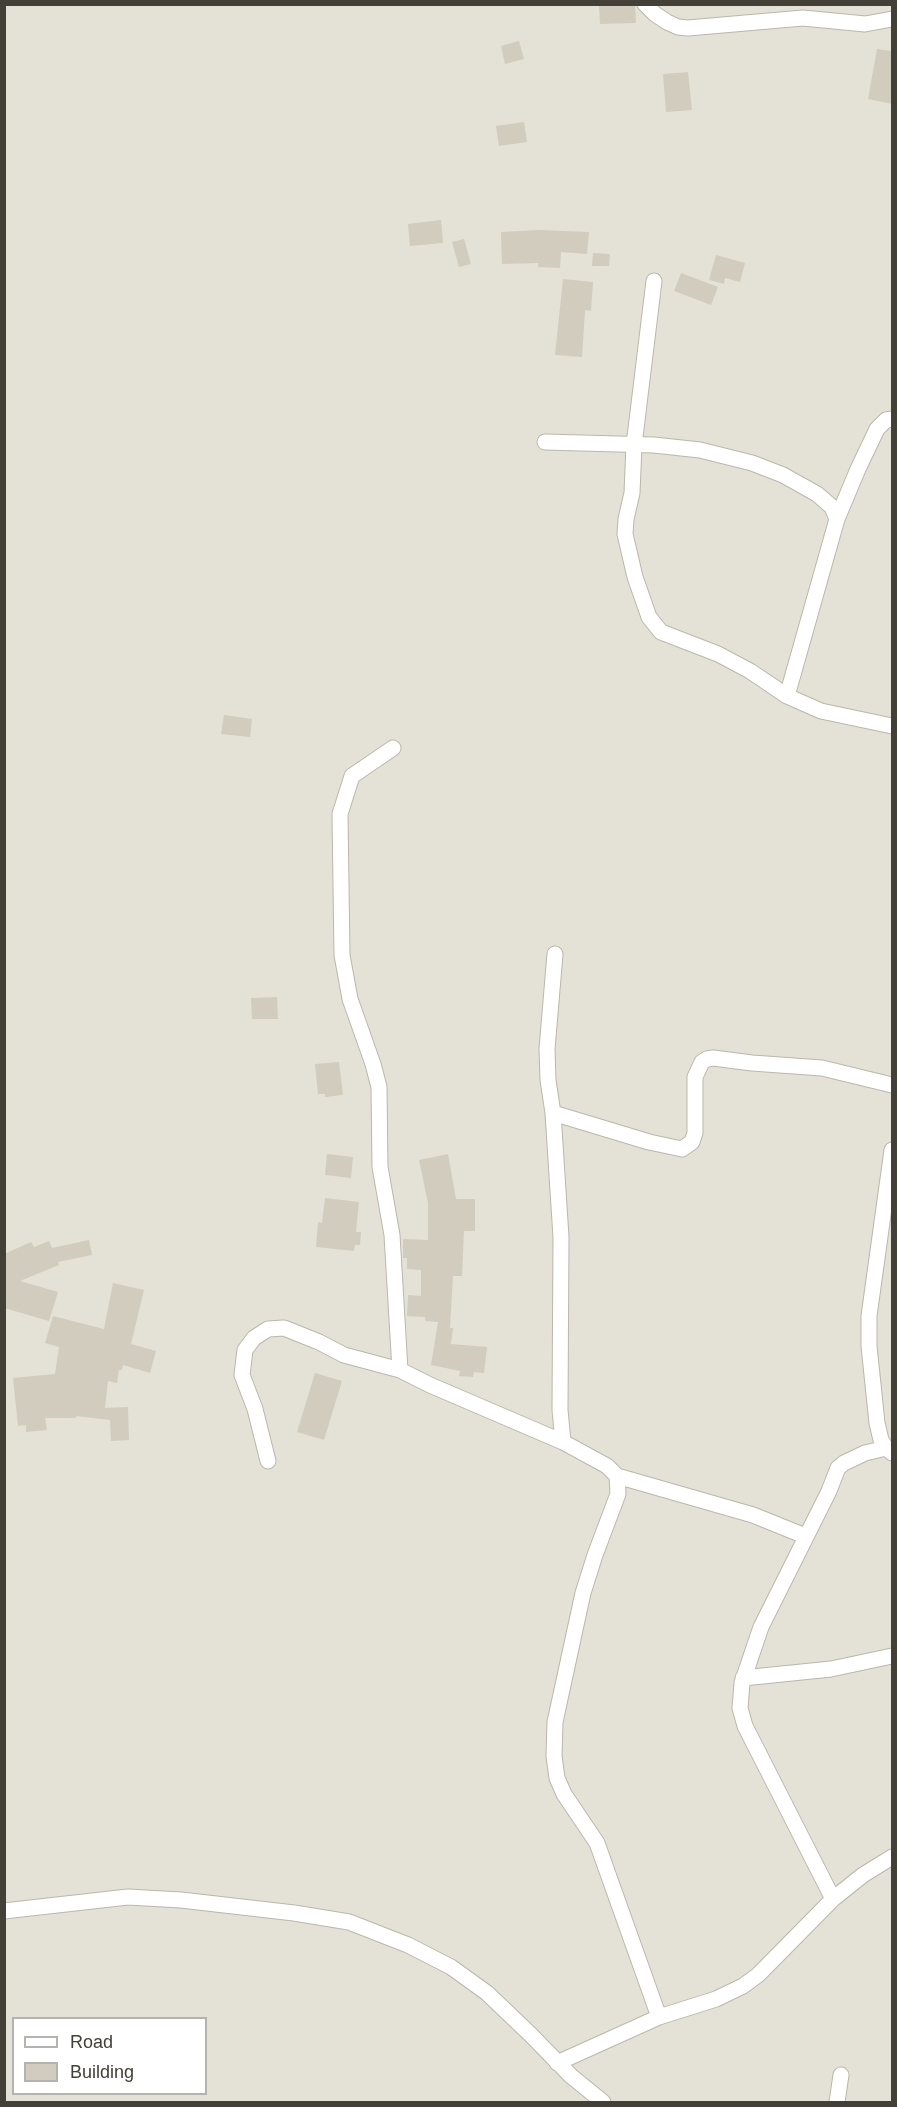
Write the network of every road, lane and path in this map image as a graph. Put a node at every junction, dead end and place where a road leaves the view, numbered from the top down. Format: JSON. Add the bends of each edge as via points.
{"nodes":[{"id":1,"x":645,"y":4,"type":"edge"},
{"id":2,"x":892,"y":19,"type":"edge"},
{"id":3,"x":654,"y":281,"type":"dead end"},
{"id":4,"x":892,"y":419,"type":"edge"},
{"id":5,"x":544,"y":442,"type":"dead end"},
{"id":6,"x":634,"y":445,"type":"junction"},
{"id":7,"x":837,"y":519,"type":"junction"},
{"id":8,"x":787,"y":696,"type":"junction"},
{"id":9,"x":892,"y":726,"type":"edge"},
{"id":10,"x":393,"y":748,"type":"dead end"},
{"id":11,"x":555,"y":954,"type":"dead end"},
{"id":12,"x":892,"y":1085,"type":"edge"},
{"id":13,"x":554,"y":1113,"type":"junction"},
{"id":14,"x":892,"y":1150,"type":"edge"},
{"id":15,"x":399,"y":1370,"type":"junction"},
{"id":16,"x":563,"y":1442,"type":"junction"},
{"id":17,"x":889,"y":1450,"type":"edge"},
{"id":18,"x":268,"y":1461,"type":"dead end"},
{"id":19,"x":617,"y":1476,"type":"junction"},
{"id":20,"x":805,"y":1536,"type":"junction"},
{"id":21,"x":892,"y":1656,"type":"edge"},
{"id":22,"x":743,"y":1678,"type":"junction"},
{"id":23,"x":892,"y":1857,"type":"edge"},
{"id":24,"x":834,"y":1899,"type":"junction"},
{"id":25,"x":4,"y":1911,"type":"edge"},
{"id":26,"x":659,"y":2018,"type":"junction"},
{"id":27,"x":557,"y":2062,"type":"junction"},
{"id":28,"x":841,"y":2075,"type":"dead end"},
{"id":29,"x":603,"y":2103,"type":"edge"},
{"id":30,"x":837,"y":2103,"type":"edge"}],
"edges":[{"from":1,"to":2,"type":"street","via":[[667,22],[688,28],[803,18],[865,24]]},
{"from":3,"to":6,"type":"street"},
{"from":4,"to":7,"type":"street","via":[[877,429]]},
{"from":5,"to":6,"type":"street"},
{"from":6,"to":7,"type":"street","via":[[700,450],[752,463],[817,494],[832,507]]},
{"from":6,"to":8,"type":"street","via":[[626,534],[634,577],[654,626],[718,654]]},
{"from":7,"to":8,"type":"street"},
{"from":8,"to":9,"type":"street","via":[[821,711]]},
{"from":10,"to":15,"type":"street","via":[[352,776],[340,814],[342,955],[350,999],[379,1087],[380,1167],[392,1235]]},
{"from":11,"to":13,"type":"street","via":[[547,1049]]},
{"from":12,"to":13,"type":"street","via":[[822,1068],[707,1059],[695,1077],[695,1133],[692,1142],[682,1149]]},
{"from":13,"to":16,"type":"street","via":[[561,1236]]},
{"from":14,"to":17,"type":"street","via":[[869,1316],[877,1423],[881,1440]]},
{"from":15,"to":16,"type":"street"},
{"from":15,"to":18,"type":"street","via":[[344,1355],[284,1328],[268,1329],[254,1338],[245,1350],[242,1375]]},
{"from":16,"to":19,"type":"street"},
{"from":17,"to":20,"type":"street","via":[[865,1453],[838,1468]]},
{"from":19,"to":20,"type":"street","via":[[753,1515]]},
{"from":19,"to":26,"type":"street","via":[[618,1494],[583,1593],[555,1722],[554,1756],[564,1794],[597,1843]]},
{"from":20,"to":22,"type":"street","via":[[761,1627]]},
{"from":21,"to":22,"type":"street","via":[[831,1669]]},
{"from":22,"to":24,"type":"street","via":[[740,1707],[744,1726]]},
{"from":23,"to":24,"type":"street"},
{"from":24,"to":26,"type":"street","via":[[743,1986]]},
{"from":25,"to":27,"type":"street","via":[[128,1897],[349,1922],[452,1967],[487,1993]]},
{"from":26,"to":27,"type":"street"},
{"from":27,"to":29,"type":"street"},
{"from":28,"to":30,"type":"street"}]}
